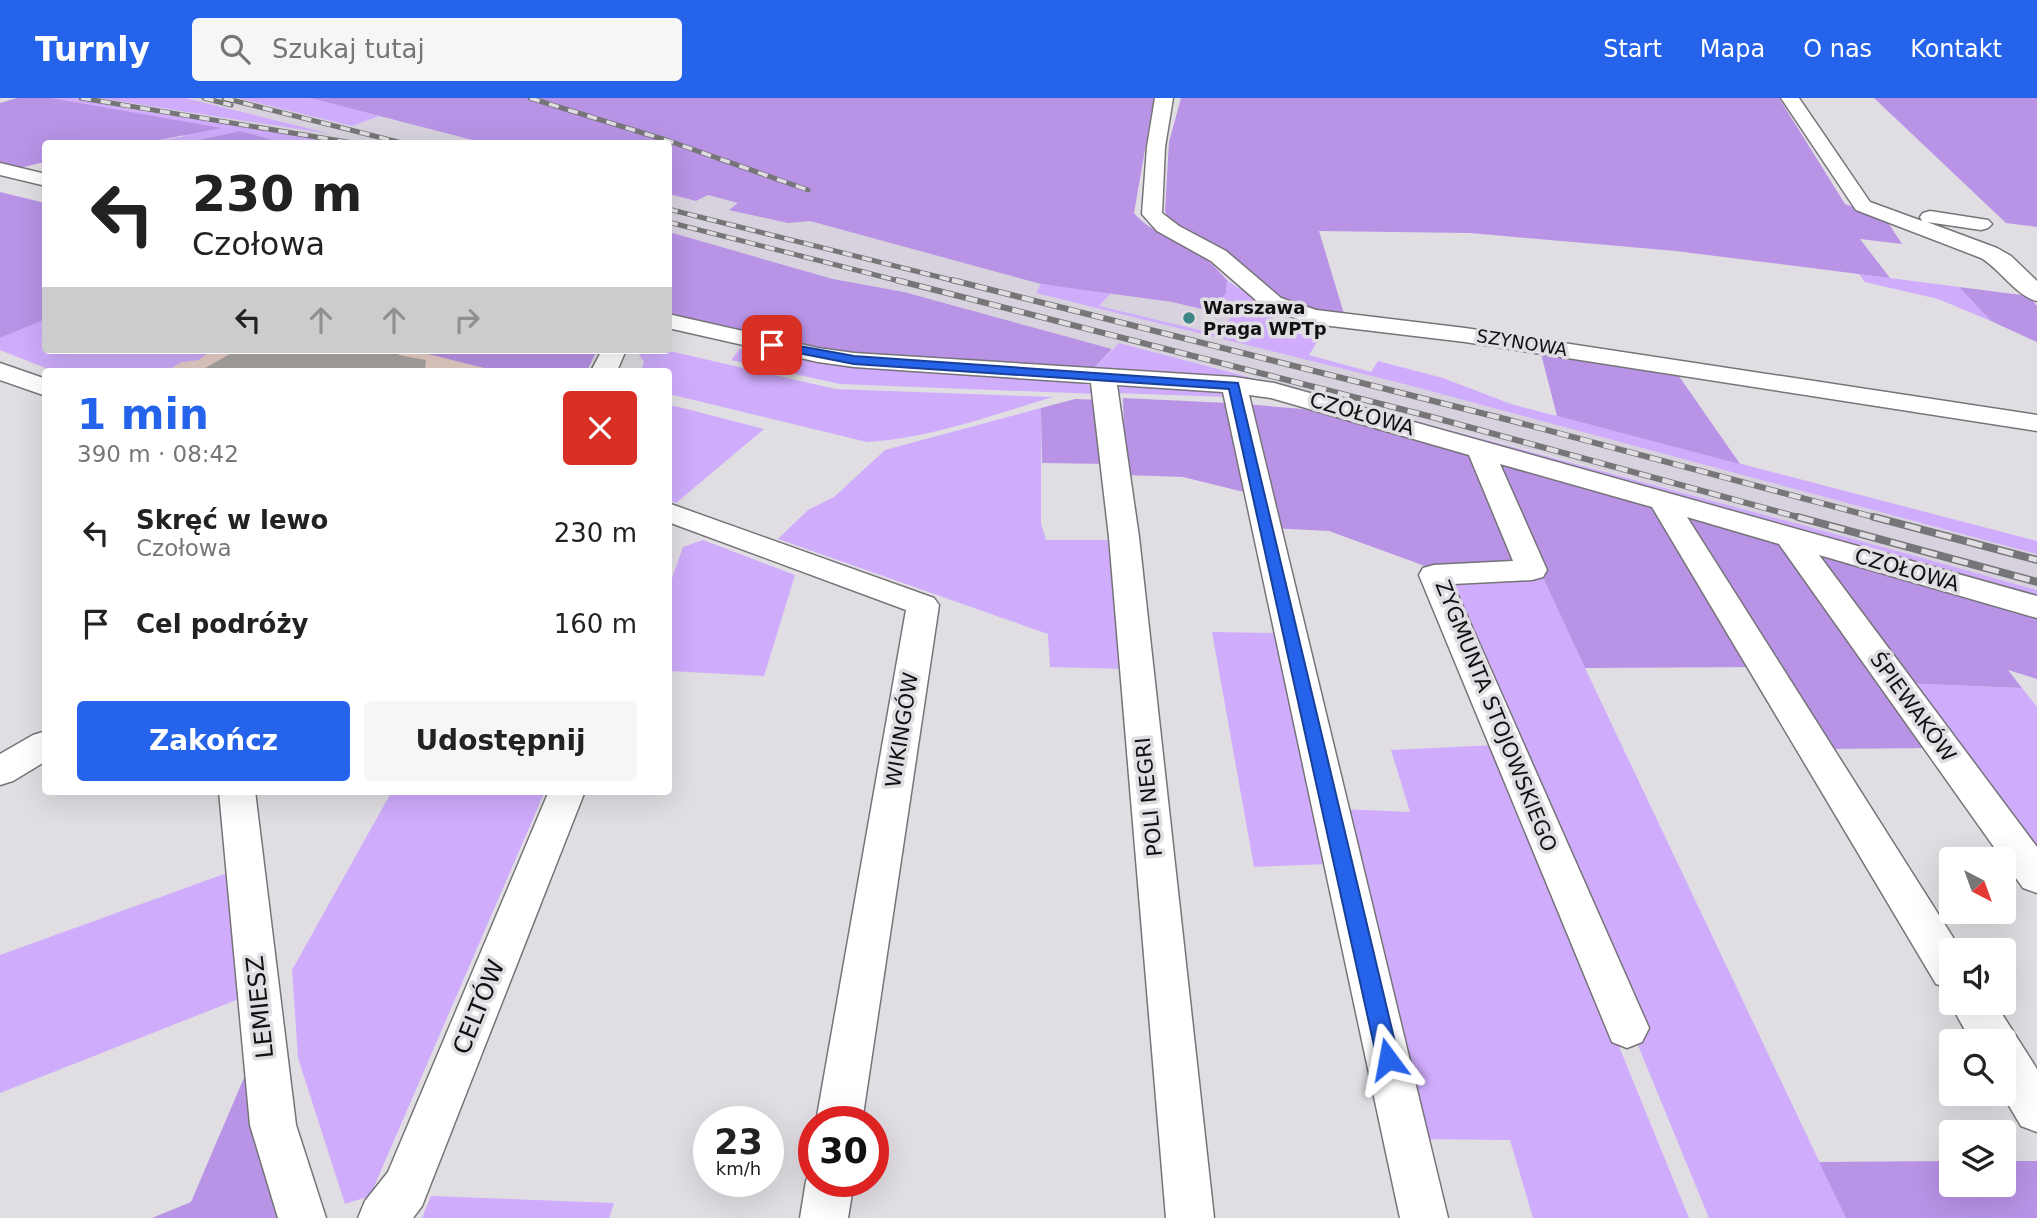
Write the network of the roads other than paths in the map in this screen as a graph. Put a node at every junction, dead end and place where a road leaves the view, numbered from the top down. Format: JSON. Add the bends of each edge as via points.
{"nodes":[{"id":1,"x":1164,"y":98,"type":"edge"},
{"id":2,"x":1790,"y":98,"type":"edge"},
{"id":3,"x":0,"y":169,"type":"edge"},
{"id":4,"x":42,"y":179,"type":"edge"},
{"id":5,"x":1875,"y":211,"type":"junction"},
{"id":6,"x":1981,"y":224,"type":"dead end"},
{"id":7,"x":2035,"y":290,"type":"edge"},
{"id":8,"x":672,"y":322,"type":"edge"},
{"id":9,"x":0,"y":371,"type":"edge"},
{"id":10,"x":1103,"y":377,"type":"junction"},
{"id":11,"x":1234,"y":386,"type":"junction"},
{"id":12,"x":42,"y":387,"type":"edge"},
{"id":13,"x":2037,"y":423,"type":"edge"},
{"id":14,"x":1479,"y":447,"type":"junction"},
{"id":15,"x":1661,"y":499,"type":"junction"},
{"id":16,"x":673,"y":524,"type":"edge"},
{"id":17,"x":1789,"y":536,"type":"junction"},
{"id":18,"x":2037,"y":607,"type":"edge"},
{"id":19,"x":42,"y":746,"type":"edge"},
{"id":20,"x":0,"y":771,"type":"edge"},
{"id":21,"x":237,"y":795,"type":"edge"},
{"id":22,"x":565,"y":795,"type":"edge"},
{"id":23,"x":2037,"y":877,"type":"edge"},
{"id":24,"x":1939,"y":951,"type":"edge"},
{"id":25,"x":1627,"y":1028,"type":"dead end"},
{"id":26,"x":2016,"y":1076,"type":"edge"},
{"id":27,"x":842,"y":1106,"type":"edge"},
{"id":28,"x":2037,"y":1110,"type":"edge"},
{"id":29,"x":827,"y":1197,"type":"edge"},
{"id":30,"x":302,"y":1218,"type":"edge"},
{"id":31,"x":382,"y":1218,"type":"edge"},
{"id":32,"x":824,"y":1218,"type":"edge"},
{"id":33,"x":1190,"y":1218,"type":"edge"},
{"id":34,"x":1424,"y":1218,"type":"edge"}],
"edges":[{"from":1,"to":13,"type":"street","name":"SZYNOWA","via":[[1152,214],[1173,233],[1213,251],[1273,303],[1297,312]]},
{"from":2,"to":5,"type":"street","via":[[1863,206]]},
{"from":3,"to":4,"type":"street"},
{"from":5,"to":6,"type":"street"},
{"from":5,"to":7,"type":"street","via":[[1989,253]]},
{"from":8,"to":10,"type":"street","name":"CZOŁOWA","via":[[838,358]]},
{"from":9,"to":12,"type":"street"},
{"from":10,"to":11,"type":"street","name":"CZOŁOWA"},
{"from":10,"to":33,"type":"street","name":"POLI NEGRI","via":[[1124,537]]},
{"from":11,"to":14,"type":"street","name":"CZOŁOWA","via":[[1300,397]]},
{"from":11,"to":34,"type":"street"},
{"from":14,"to":15,"type":"street","name":"CZOŁOWA"},
{"from":14,"to":25,"type":"street","name":"ZYGMUNTA STOJOWSKIEGO","via":[[1532,570],[1434,575]]},
{"from":15,"to":17,"type":"street","name":"CZOŁOWA"},
{"from":15,"to":24,"type":"street"},
{"from":16,"to":27,"type":"street","name":"WIKINGÓW","via":[[923,605]]},
{"from":17,"to":18,"type":"street","name":"CZOŁOWA"},
{"from":17,"to":23,"type":"street","name":"ŚPIEWAKÓW"},
{"from":19,"to":20,"type":"street"},
{"from":21,"to":30,"type":"street","name":"LEMIESZ","via":[[273,1125]]},
{"from":22,"to":31,"type":"street","name":"CELTÓW","via":[[405,1189]]},
{"from":26,"to":28,"type":"street"},
{"from":29,"to":32,"type":"street"}]}
